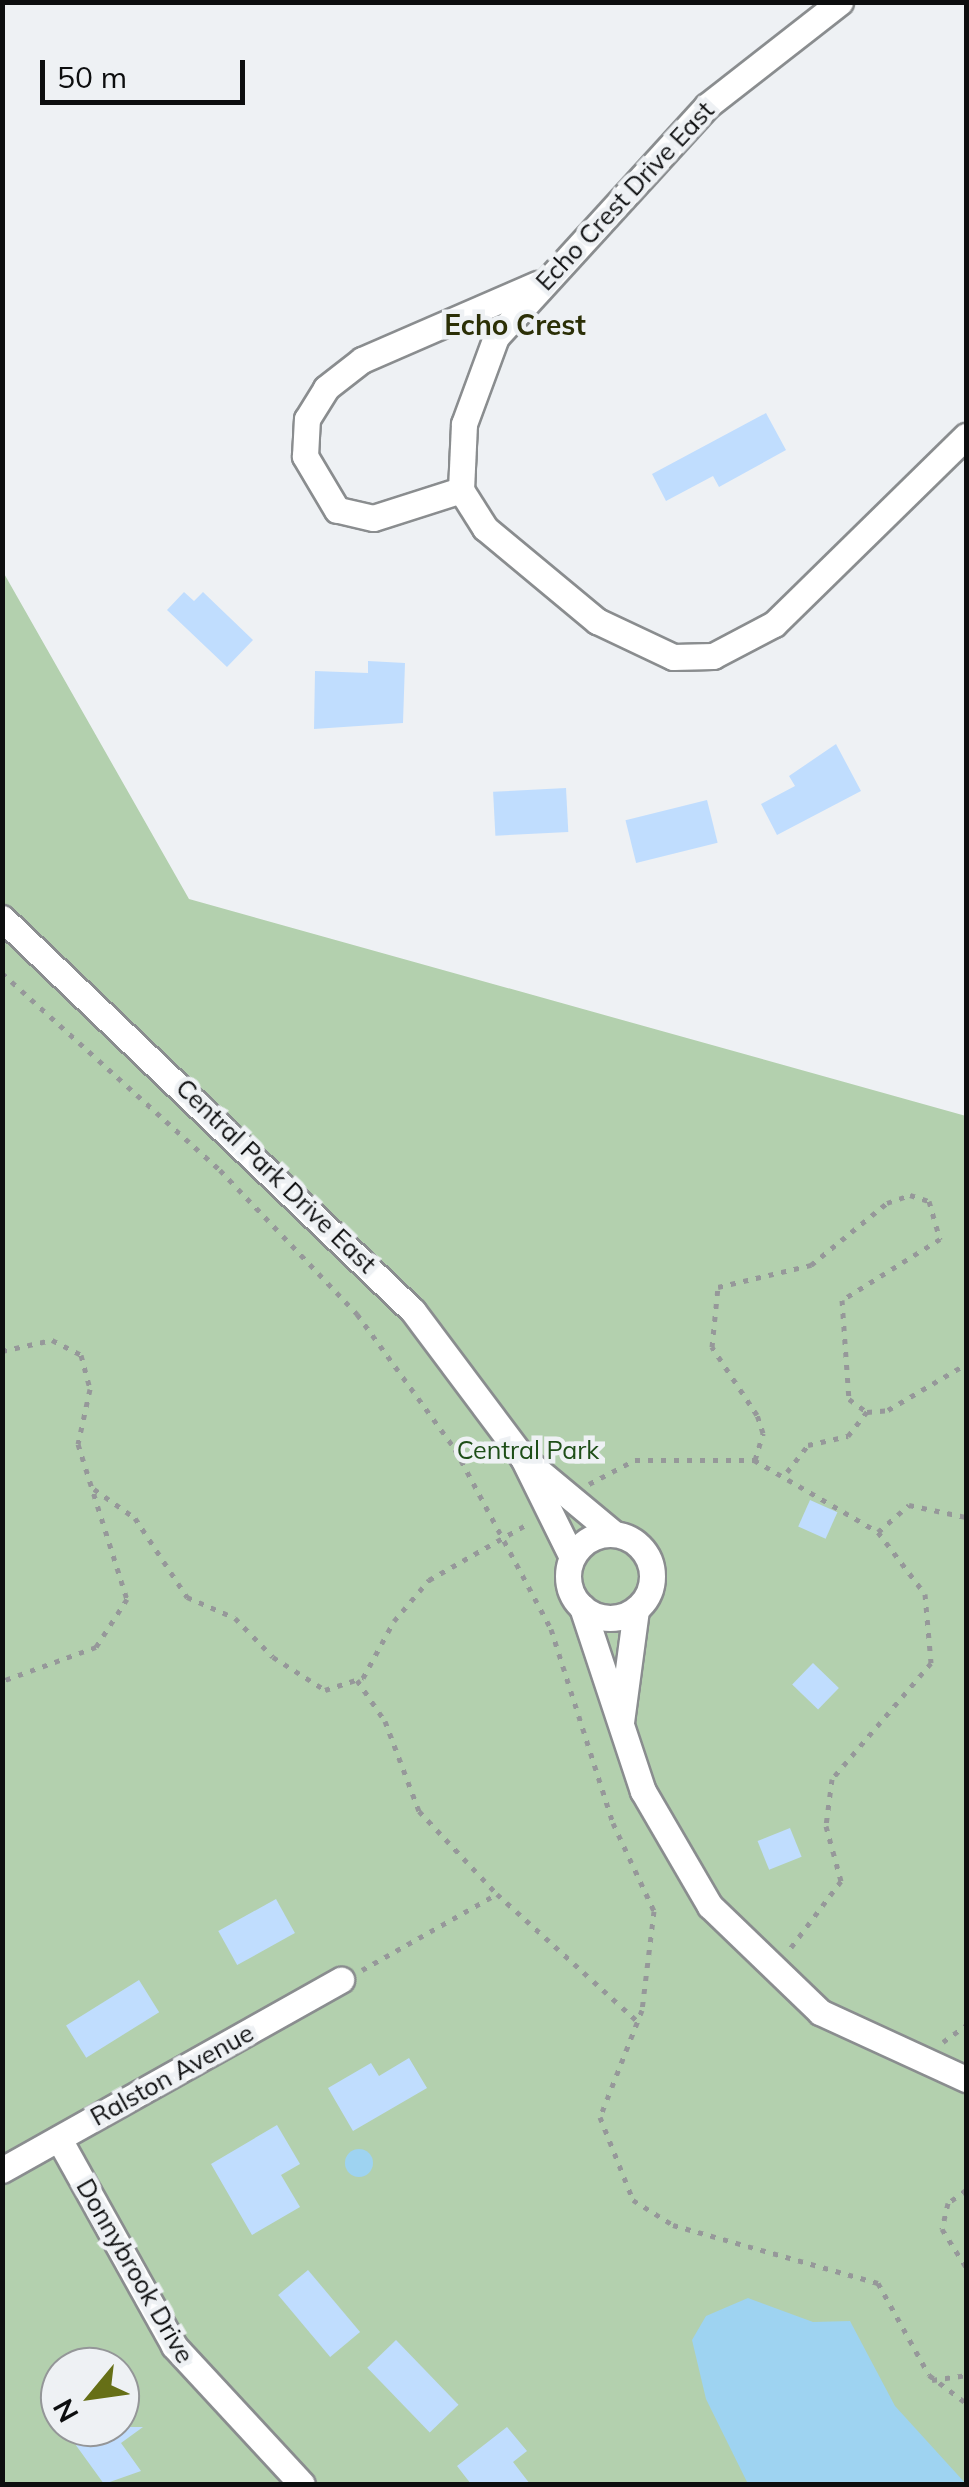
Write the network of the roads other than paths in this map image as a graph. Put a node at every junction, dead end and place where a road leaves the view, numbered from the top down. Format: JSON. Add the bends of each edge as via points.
{"nodes":[{"id":1,"x":840,"y":2,"type":"edge"},
{"id":2,"x":543,"y":282,"type":"junction"},
{"id":3,"x":966,"y":436,"type":"edge"},
{"id":4,"x":461,"y":490,"type":"junction"},
{"id":5,"x":2,"y":918,"type":"edge"},
{"id":6,"x":523,"y":1458,"type":"junction"},
{"id":7,"x":613,"y":1533,"type":"junction"},
{"id":8,"x":572,"y":1557,"type":"junction"},
{"id":9,"x":582,"y":1607,"type":"junction"},
{"id":10,"x":636,"y":1609,"type":"junction"},
{"id":11,"x":620,"y":1727,"type":"junction"},
{"id":12,"x":341,"y":1980,"type":"road end"},
{"id":13,"x":966,"y":2079,"type":"edge"},
{"id":14,"x":59,"y":2138,"type":"junction"},
{"id":15,"x":2,"y":2170,"type":"edge"},
{"id":16,"x":302,"y":2484,"type":"edge"}],
"edges":[{"from":1,"to":2,"type":"street","name":"Echo Crest Drive East","via":[[707,106]]},
{"from":2,"to":4,"type":"street","name":"Echo Crest Drive East","via":[[482,366],[464,424]]},
{"from":2,"to":4,"type":"street","via":[[362,360],[326,388],[308,419],[305,456],[338,510],[373,518]]},
{"from":3,"to":4,"type":"street","via":[[774,624],[713,656],[673,657],[597,621],[485,528]]},
{"from":5,"to":6,"type":"street","name":"Central Park Drive East","via":[[370,1264]]},
{"from":6,"to":7,"type":"street","name":"Central Park Drive East"},
{"from":6,"to":8,"type":"street","name":"Central Park Drive East"},
{"from":7,"to":8,"type":"street","via":[[588,1539]]},
{"from":7,"to":10,"type":"street","name":"Central Park Drive East","via":[[639,1545],[652,1570]]},
{"from":8,"to":9,"type":"street","name":"Central Park Drive East","via":[[568,1584]]},
{"from":9,"to":10,"type":"street","via":[[614,1618]]},
{"from":9,"to":11,"type":"street","name":"Central Park Drive East"},
{"from":10,"to":11,"type":"street","name":"Central Park Drive East"},
{"from":11,"to":13,"type":"street","name":"Central Park Drive East","via":[[692,1881],[797,1994],[880,2046]]},
{"from":12,"to":14,"type":"street","name":"Ralston Avenue"},
{"from":14,"to":15,"type":"street","name":"Ralston Avenue"},
{"from":14,"to":16,"type":"street","name":"Donnybrook Drive","via":[[174,2346]]}]}
